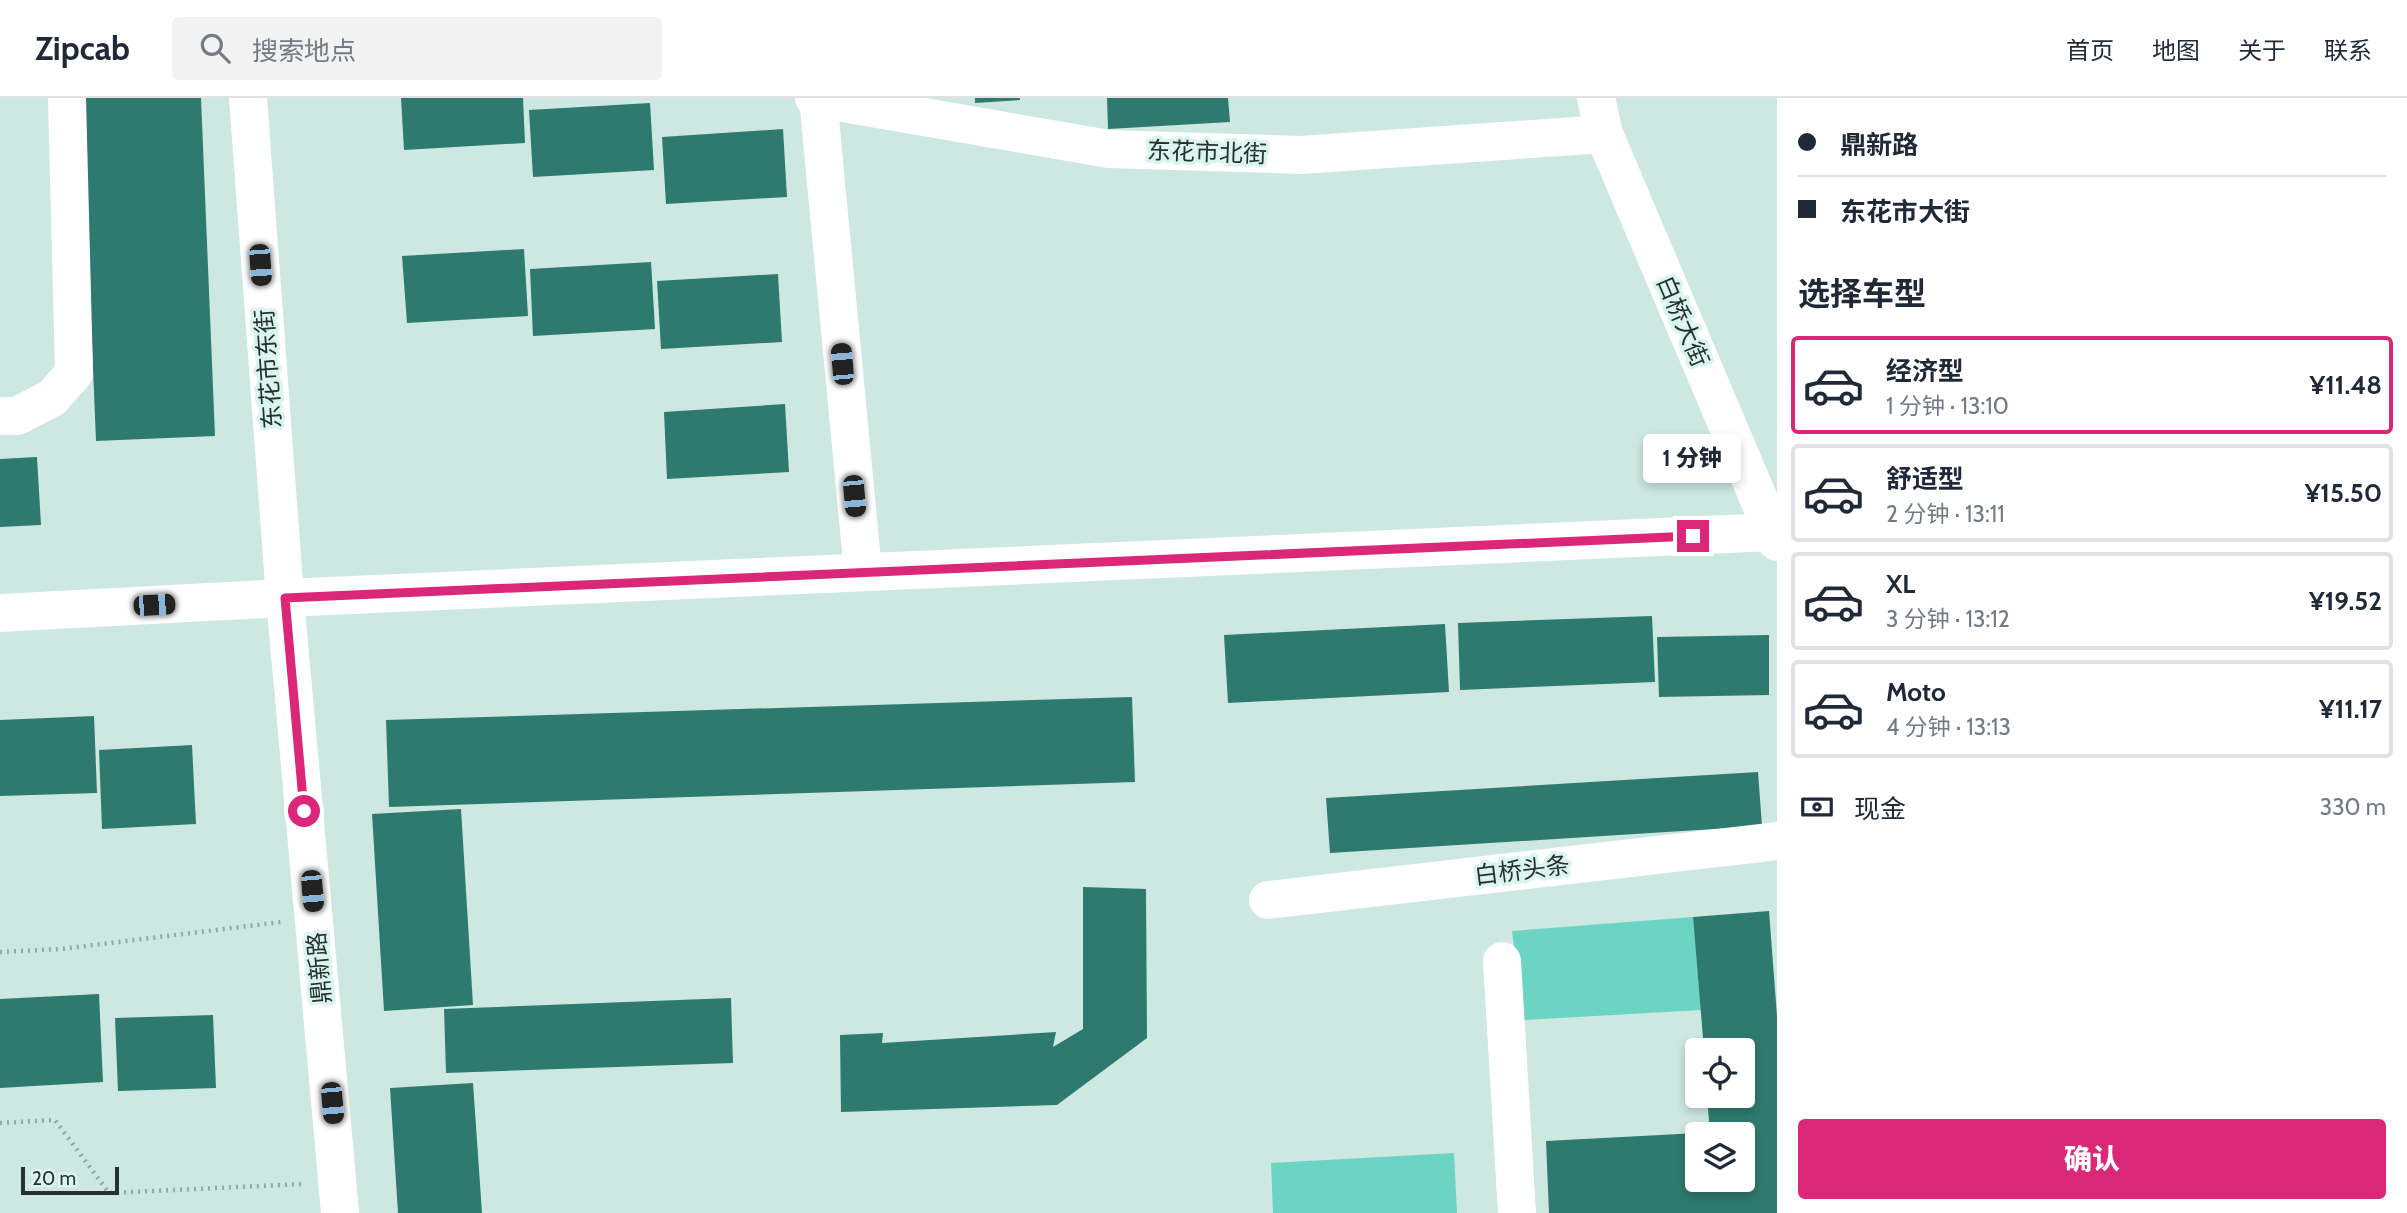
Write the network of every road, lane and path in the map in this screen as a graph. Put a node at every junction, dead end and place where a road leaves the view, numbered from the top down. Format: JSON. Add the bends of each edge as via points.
{"nodes":[{"id":1,"x":67,"y":98,"type":"edge"},
{"id":2,"x":248,"y":98,"type":"edge"},
{"id":3,"x":817,"y":98,"type":"edge"},
{"id":4,"x":1596,"y":98,"type":"edge"},
{"id":5,"x":1604,"y":134,"type":"junction"},
{"id":6,"x":0,"y":416,"type":"edge"},
{"id":7,"x":1775,"y":537,"type":"edge"},
{"id":8,"x":863,"y":572,"type":"junction"},
{"id":9,"x":285,"y":598,"type":"junction"},
{"id":10,"x":0,"y":613,"type":"edge"},
{"id":11,"x":1777,"y":841,"type":"edge"},
{"id":12,"x":1268,"y":900,"type":"dead end"},
{"id":13,"x":314,"y":918,"type":"junction"},
{"id":14,"x":0,"y":952,"type":"edge"},
{"id":15,"x":1502,"y":961,"type":"dead end"},
{"id":16,"x":0,"y":1123,"type":"edge"},
{"id":17,"x":340,"y":1198,"type":"edge"},
{"id":18,"x":1517,"y":1213,"type":"edge"}],
"edges":[{"from":1,"to":6,"type":"street","via":[[74,373],[52,398],[16,416]]},
{"from":2,"to":9,"type":"street","name":"东花市东街"},
{"from":3,"to":5,"type":"street","name":"东花市北街","via":[[1109,149],[1301,155]]},
{"from":3,"to":8,"type":"street"},
{"from":4,"to":5,"type":"street","name":"白桥大街"},
{"from":5,"to":7,"type":"street","name":"白桥大街"},
{"from":7,"to":8,"type":"street"},
{"from":8,"to":9,"type":"street"},
{"from":9,"to":10,"type":"street"},
{"from":9,"to":13,"type":"street","name":"鼎新路"},
{"from":11,"to":12,"type":"street","name":"白桥头条"},
{"from":13,"to":14,"type":"path","via":[[61,949]]},
{"from":13,"to":17,"type":"street","name":"鼎新路"},
{"from":15,"to":18,"type":"street"},
{"from":16,"to":17,"type":"path","via":[[55,1120],[109,1193]]}]}
